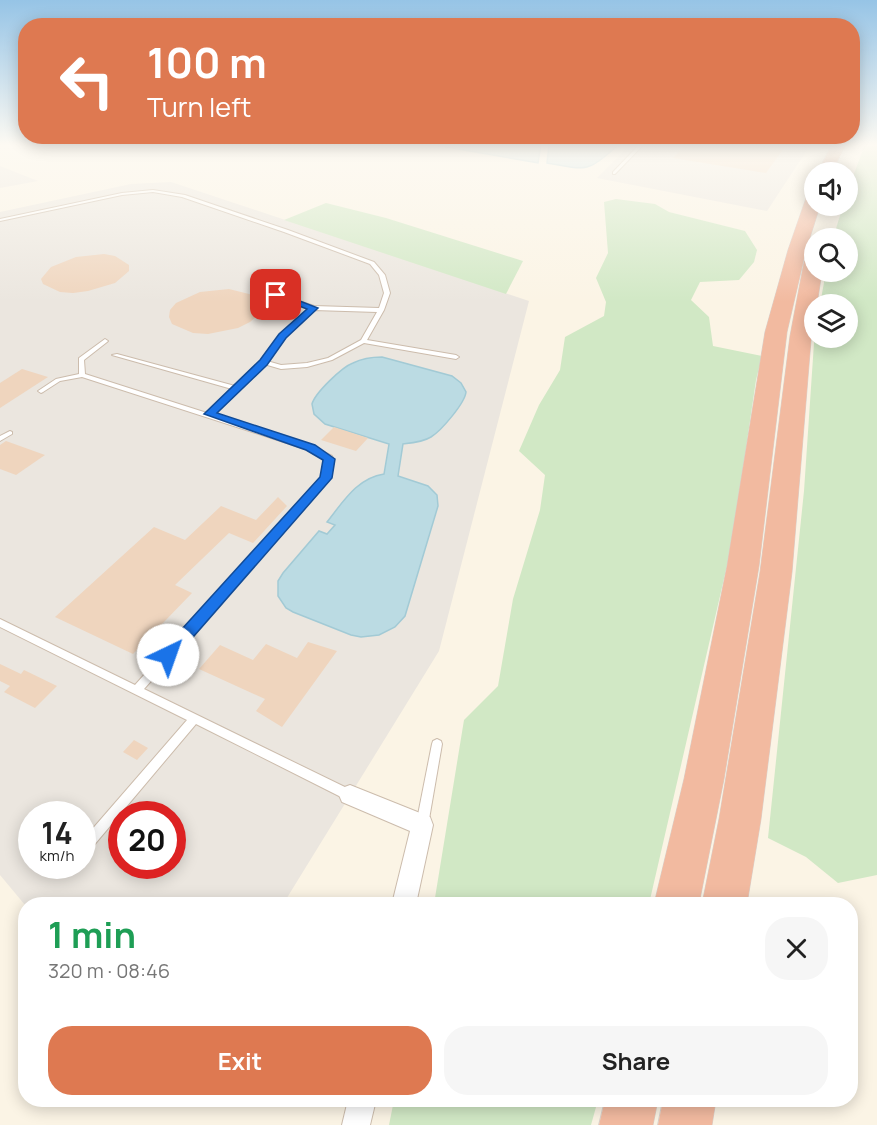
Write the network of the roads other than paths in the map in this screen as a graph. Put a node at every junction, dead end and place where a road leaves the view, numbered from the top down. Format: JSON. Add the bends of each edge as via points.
{"nodes":[{"id":1,"x":110,"y":196,"type":"edge"},
{"id":2,"x":184,"y":196,"type":"edge"},
{"id":3,"x":808,"y":216,"type":"edge"},
{"id":4,"x":0,"y":220,"type":"edge"},
{"id":5,"x":810,"y":282,"type":"edge"},
{"id":6,"x":276,"y":295,"type":"dead end"},
{"id":7,"x":313,"y":308,"type":"junction"},
{"id":8,"x":381,"y":310,"type":"junction"},
{"id":9,"x":105,"y":341,"type":"dead end"},
{"id":10,"x":363,"y":341,"type":"junction"},
{"id":11,"x":115,"y":355,"type":"dead end"},
{"id":12,"x":456,"y":357,"type":"dead end"},
{"id":13,"x":263,"y":362,"type":"junction"},
{"id":14,"x":82,"y":375,"type":"junction"},
{"id":15,"x":236,"y":388,"type":"junction"},
{"id":16,"x":40,"y":391,"type":"dead end"},
{"id":17,"x":209,"y":414,"type":"junction"},
{"id":18,"x":10,"y":433,"type":"dead end"},
{"id":19,"x":0,"y":439,"type":"edge"},
{"id":20,"x":0,"y":623,"type":"edge"},
{"id":21,"x":136,"y":691,"type":"junction"},
{"id":22,"x":194,"y":719,"type":"junction"},
{"id":23,"x":437,"y":744,"type":"dead end"},
{"id":24,"x":350,"y":795,"type":"joint"},
{"id":25,"x":422,"y":825,"type":"junction"},
{"id":26,"x":96,"y":835,"type":"edge"},
{"id":27,"x":406,"y":897,"type":"edge"},
{"id":28,"x":678,"y":897,"type":"edge"},
{"id":29,"x":725,"y":897,"type":"edge"},
{"id":30,"x":361,"y":1107,"type":"edge"},
{"id":31,"x":630,"y":1107,"type":"edge"},
{"id":32,"x":689,"y":1107,"type":"edge"},
{"id":33,"x":357,"y":1125,"type":"edge"},
{"id":34,"x":626,"y":1125,"type":"edge"},
{"id":35,"x":685,"y":1125,"type":"edge"}],
"edges":[{"from":1,"to":4,"type":"lane"},
{"from":2,"to":8,"type":"lane","via":[[372,263],[382,275],[387,293]]},
{"from":3,"to":28,"type":"highway","via":[[776,332],[743,566],[705,779]]},
{"from":5,"to":29,"type":"highway","via":[[801,336],[776,572]]},
{"from":6,"to":7,"type":"lane"},
{"from":7,"to":8,"type":"lane"},
{"from":7,"to":13,"type":"lane"},
{"from":8,"to":10,"type":"lane"},
{"from":9,"to":14,"type":"lane","via":[[81,359]]},
{"from":10,"to":12,"type":"lane"},
{"from":10,"to":13,"type":"lane","via":[[330,359],[307,365],[281,367]]},
{"from":11,"to":15,"type":"lane"},
{"from":13,"to":15,"type":"lane"},
{"from":14,"to":16,"type":"lane","via":[[58,380]]},
{"from":14,"to":17,"type":"lane"},
{"from":15,"to":17,"type":"lane"},
{"from":17,"to":21,"type":"lane","via":[[310,448],[329,459],[326,478]]},
{"from":18,"to":19,"type":"lane"},
{"from":20,"to":21,"type":"lane"},
{"from":21,"to":22,"type":"lane"},
{"from":22,"to":24,"type":"lane"},
{"from":22,"to":26,"type":"lane"},
{"from":23,"to":25,"type":"lane"},
{"from":24,"to":25,"type":"street"},
{"from":25,"to":27,"type":"street"},
{"from":30,"to":33,"type":"street"},
{"from":31,"to":34,"type":"highway"},
{"from":32,"to":35,"type":"highway"}]}
